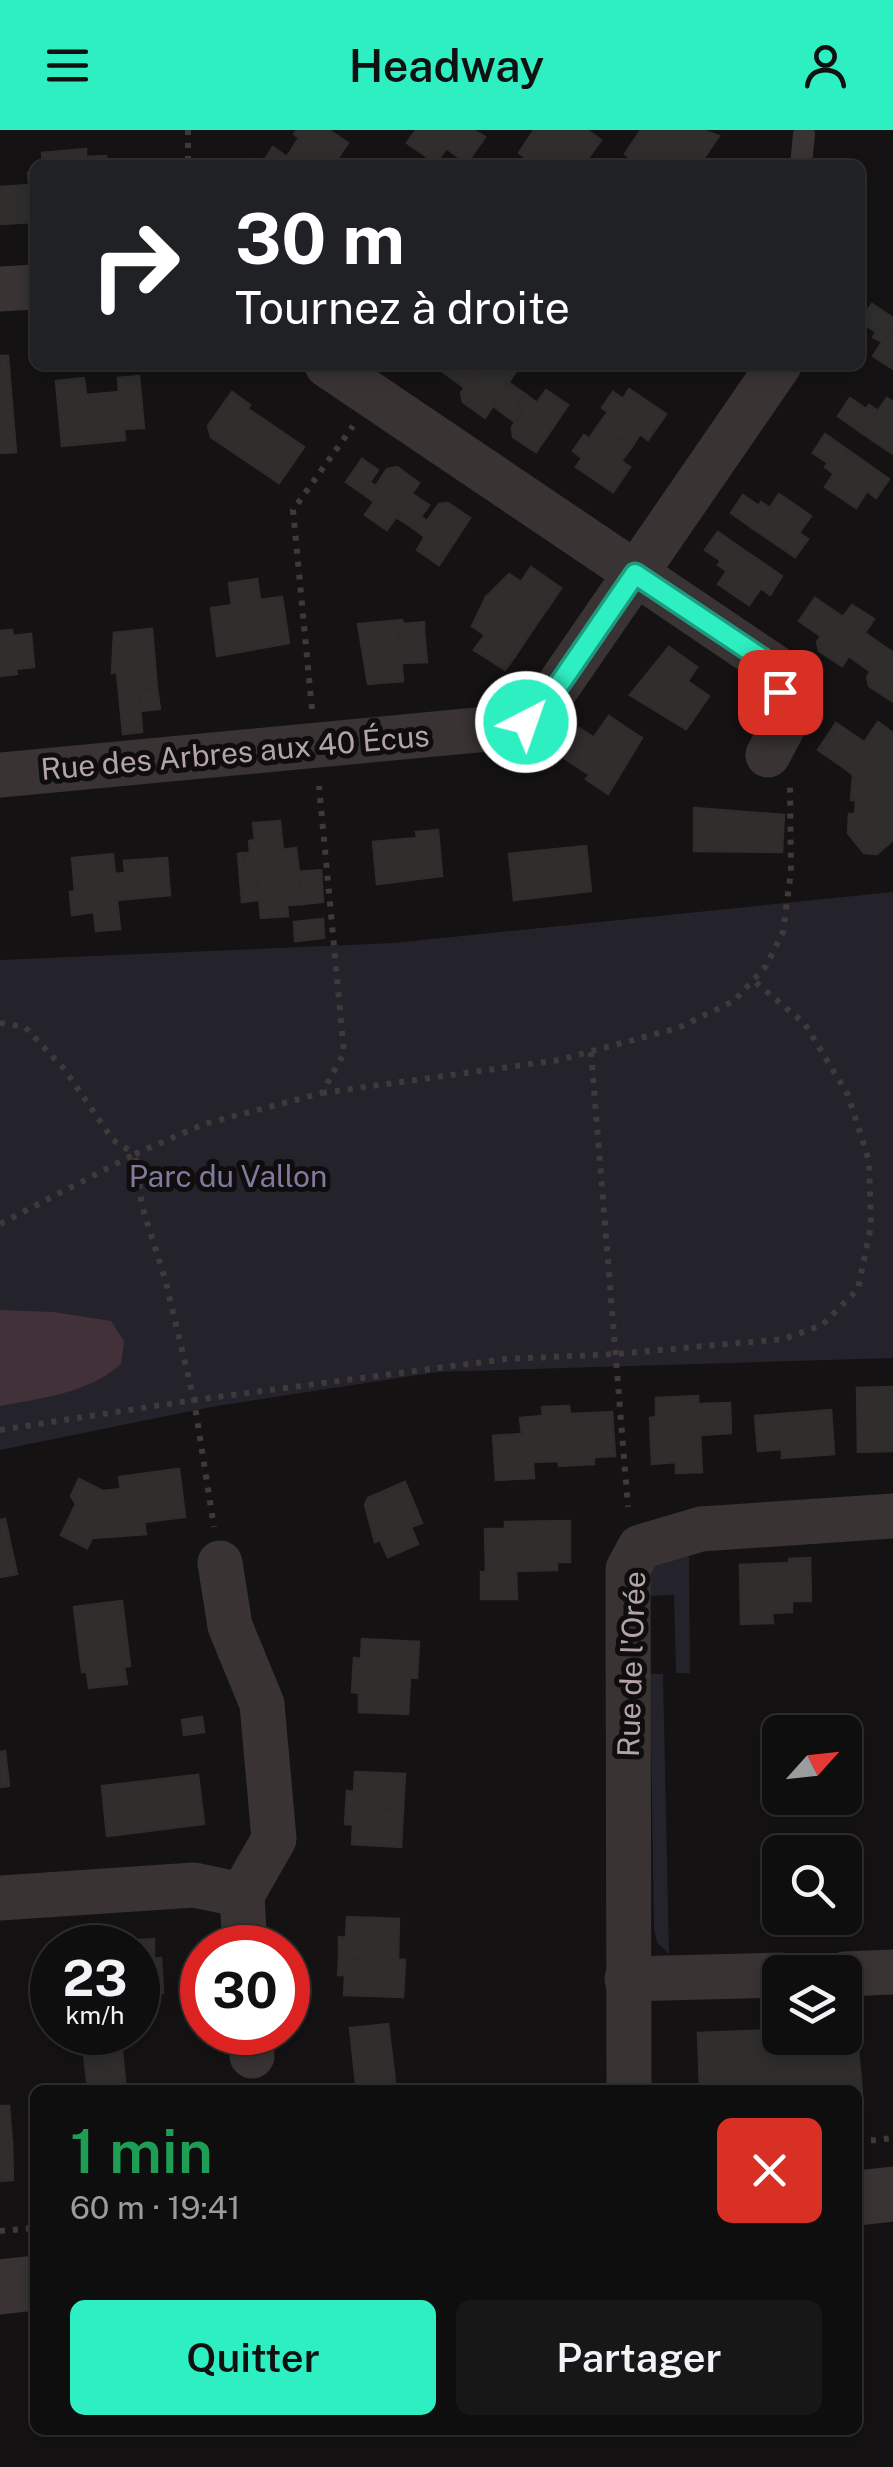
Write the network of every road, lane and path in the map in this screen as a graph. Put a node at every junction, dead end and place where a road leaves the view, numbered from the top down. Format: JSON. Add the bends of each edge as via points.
{"nodes":[{"id":1,"x":188,"y":130,"type":"edge"},
{"id":2,"x":804,"y":134,"type":"dead end"},
{"id":3,"x":188,"y":160,"type":"edge"},
{"id":4,"x":801,"y":160,"type":"edge"},
{"id":5,"x":30,"y":287,"type":"edge"},
{"id":6,"x":0,"y":289,"type":"edge"},
{"id":7,"x":339,"y":370,"type":"edge"},
{"id":8,"x":776,"y":370,"type":"edge"},
{"id":9,"x":372,"y":384,"type":"edge"},
{"id":10,"x":635,"y":574,"type":"junction"},
{"id":11,"x":315,"y":744,"type":"junction"},
{"id":12,"x":768,"y":755,"type":"joint"},
{"id":13,"x":0,"y":774,"type":"edge"},
{"id":14,"x":754,"y":981,"type":"junction"},
{"id":15,"x":0,"y":1023,"type":"edge"},
{"id":16,"x":592,"y":1052,"type":"junction"},
{"id":17,"x":322,"y":1093,"type":"junction"},
{"id":18,"x":135,"y":1154,"type":"junction"},
{"id":19,"x":0,"y":1224,"type":"edge"},
{"id":20,"x":616,"y":1354,"type":"junction"},
{"id":21,"x":194,"y":1400,"type":"junction"},
{"id":22,"x":0,"y":1430,"type":"edge"},
{"id":23,"x":893,"y":1516,"type":"edge"},
{"id":24,"x":640,"y":1547,"type":"junction"},
{"id":25,"x":220,"y":1563,"type":"joint"},
{"id":26,"x":242,"y":1895,"type":"junction"},
{"id":27,"x":0,"y":1898,"type":"edge"},
{"id":28,"x":244,"y":1925,"type":"edge"},
{"id":29,"x":893,"y":1972,"type":"edge"},
{"id":30,"x":862,"y":1973,"type":"edge"},
{"id":31,"x":762,"y":1975,"type":"edge"},
{"id":32,"x":628,"y":1979,"type":"junction"},
{"id":33,"x":630,"y":2085,"type":"edge"},
{"id":34,"x":893,"y":2138,"type":"edge"},
{"id":35,"x":862,"y":2142,"type":"edge"},
{"id":36,"x":893,"y":2194,"type":"edge"},
{"id":37,"x":862,"y":2198,"type":"edge"},
{"id":38,"x":30,"y":2229,"type":"edge"},
{"id":39,"x":0,"y":2232,"type":"edge"},
{"id":40,"x":30,"y":2284,"type":"edge"},
{"id":41,"x":0,"y":2287,"type":"edge"}],
"edges":[{"from":1,"to":3,"type":"path"},
{"from":2,"to":4,"type":"lane"},
{"from":5,"to":6,"type":"street"},
{"from":7,"to":9,"type":"street"},
{"from":8,"to":10,"type":"street","name":"Rue des Arbres aux 40 Écus"},
{"from":9,"to":10,"type":"street"},
{"from":9,"to":11,"type":"path","via":[[293,510]]},
{"from":10,"to":11,"type":"street","name":"Rue des Arbres aux 40 Écus","via":[[526,722]]},
{"from":10,"to":12,"type":"street","via":[[773,666],[788,717]]},
{"from":11,"to":13,"type":"street","name":"Rue des Arbres aux 40 Écus"},
{"from":11,"to":17,"type":"path","via":[[344,1053]]},
{"from":12,"to":14,"type":"path","via":[[790,776],[791,871],[783,932]]},
{"from":14,"to":16,"type":"path","via":[[734,1002],[678,1028]]},
{"from":14,"to":20,"type":"path","via":[[805,1024],[848,1095],[869,1161],[871,1226],[858,1289],[822,1325],[784,1339]]},
{"from":15,"to":18,"type":"path","via":[[25,1027],[65,1070],[112,1140]]},
{"from":16,"to":17,"type":"path"},
{"from":16,"to":20,"type":"path"},
{"from":17,"to":18,"type":"path","via":[[204,1124]]},
{"from":18,"to":19,"type":"path"},
{"from":18,"to":21,"type":"path","via":[[142,1206]]},
{"from":20,"to":21,"type":"path","via":[[506,1359]]},
{"from":20,"to":24,"type":"path","via":[[628,1508]]},
{"from":21,"to":22,"type":"path"},
{"from":21,"to":25,"type":"path"},
{"from":23,"to":24,"type":"street","name":"Rue de l'Orée","via":[[700,1529]]},
{"from":24,"to":32,"type":"street","name":"Rue de l'Orée","via":[[628,1569]]},
{"from":25,"to":26,"type":"street","via":[[230,1626],[262,1704],[274,1839]]},
{"from":26,"to":27,"type":"street","via":[[194,1884]]},
{"from":26,"to":28,"type":"street"},
{"from":29,"to":30,"type":"street"},
{"from":31,"to":32,"type":"street"},
{"from":32,"to":33,"type":"street","name":"Rue de l'Orée"},
{"from":34,"to":35,"type":"path"},
{"from":36,"to":37,"type":"street"},
{"from":38,"to":39,"type":"path"},
{"from":40,"to":41,"type":"street"}]}
